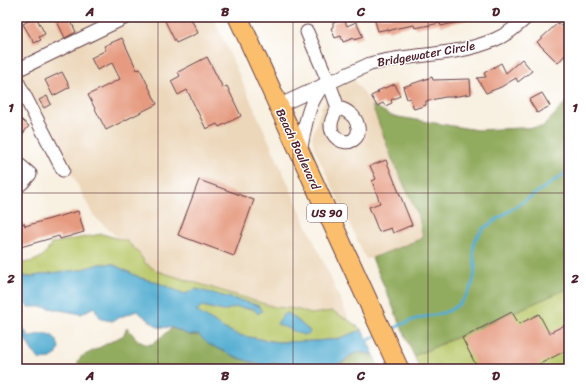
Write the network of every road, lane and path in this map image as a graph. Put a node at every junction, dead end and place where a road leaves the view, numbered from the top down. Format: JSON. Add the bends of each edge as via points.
{"nodes":[{"id":1,"x":126,"y":17,"type":"edge"},
{"id":2,"x":238,"y":17,"type":"edge"},
{"id":3,"x":527,"y":17,"type":"edge"},
{"id":4,"x":307,"y":32,"type":"dead end"},
{"id":5,"x":17,"y":70,"type":"edge"},
{"id":6,"x":17,"y":81,"type":"edge"},
{"id":7,"x":326,"y":84,"type":"junction"},
{"id":8,"x":278,"y":106,"type":"junction"},
{"id":9,"x":338,"y":108,"type":"dead end"},
{"id":10,"x":300,"y":152,"type":"junction"},
{"id":11,"x":17,"y":162,"type":"edge"},
{"id":12,"x":63,"y":170,"type":"dead end"},
{"id":13,"x":17,"y":187,"type":"edge"},
{"id":14,"x":399,"y":369,"type":"edge"}],
"edges":[{"from":1,"to":5,"type":"street"},
{"from":2,"to":8,"type":"highway","name":"Beach Boulevard","number":"US 90"},
{"from":3,"to":7,"type":"street","name":"Bridgewater Circle","via":[[496,40],[473,48],[385,60]]},
{"from":4,"to":7,"type":"street"},
{"from":6,"to":12,"type":"street"},
{"from":7,"to":8,"type":"street","name":"Bridgewater Circle"},
{"from":7,"to":9,"type":"street"},
{"from":7,"to":10,"type":"street","via":[[310,107]]},
{"from":8,"to":10,"type":"highway","name":"Beach Boulevard","number":"US 90"},
{"from":10,"to":14,"type":"highway","name":"Beach Boulevard","number":"US 90"},
{"from":11,"to":13,"type":"street","via":[[30,174]]}]}
